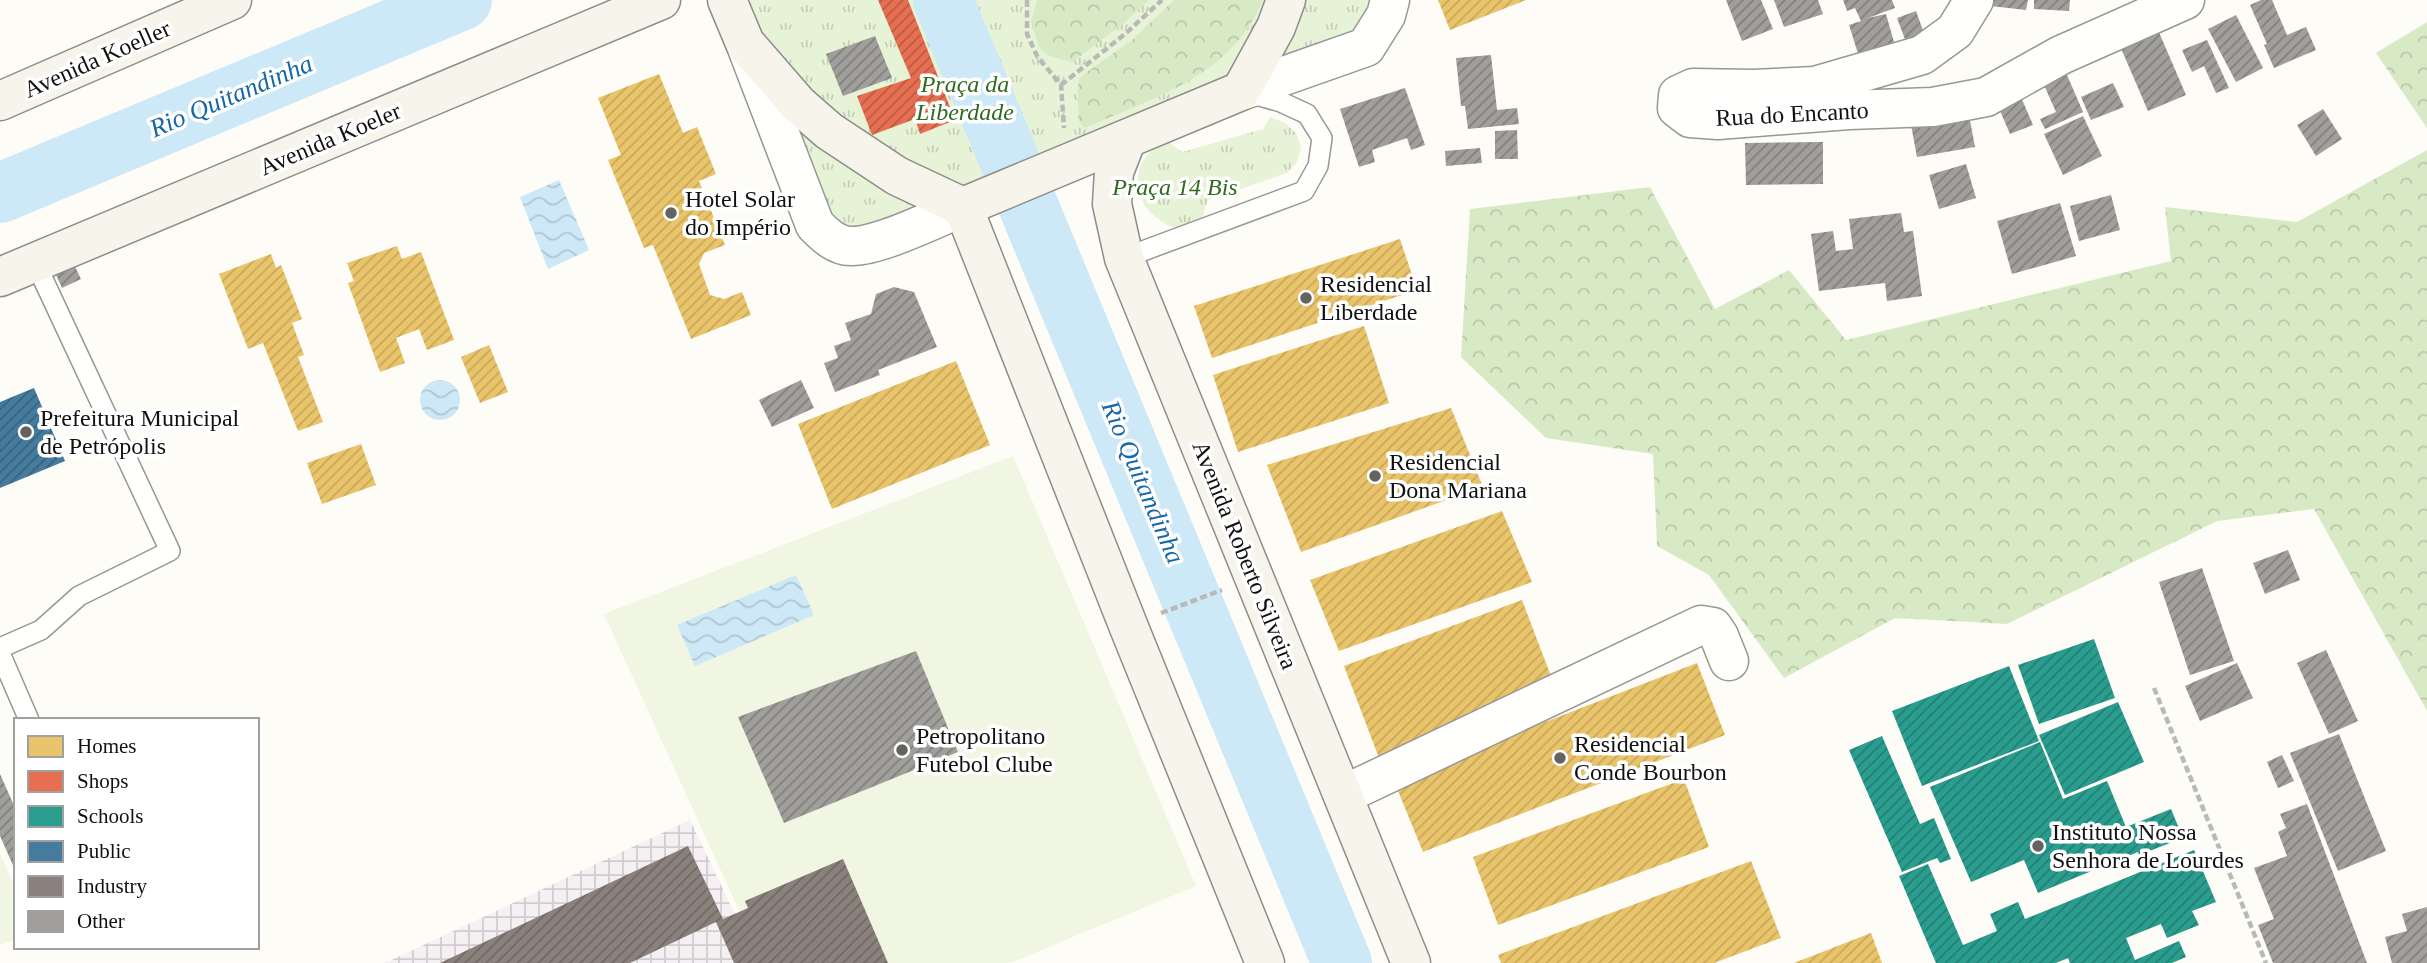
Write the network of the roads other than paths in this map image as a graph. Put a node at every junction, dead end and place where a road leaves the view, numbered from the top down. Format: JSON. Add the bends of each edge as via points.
{"nodes":[{"id":1,"x":232,"y":0,"type":"edge"},
{"id":2,"x":661,"y":0,"type":"edge"},
{"id":3,"x":727,"y":0,"type":"edge"},
{"id":4,"x":1286,"y":0,"type":"edge"},
{"id":5,"x":1390,"y":0,"type":"edge"},
{"id":6,"x":1974,"y":0,"type":"edge"},
{"id":7,"x":2185,"y":0,"type":"edge"},
{"id":8,"x":745,"y":43,"type":"junction"},
{"id":9,"x":1241,"y":91,"type":"junction"},
{"id":10,"x":0,"y":101,"type":"edge"},
{"id":11,"x":1126,"y":141,"type":"junction"},
{"id":12,"x":963,"y":207,"type":"junction"},
{"id":13,"x":1124,"y":258,"type":"junction"},
{"id":14,"x":35,"y":262,"type":"junction"},
{"id":15,"x":0,"y":276,"type":"edge"},
{"id":16,"x":0,"y":650,"type":"edge"},
{"id":17,"x":1728,"y":661,"type":"dead end"},
{"id":18,"x":28,"y":718,"type":"edge"},
{"id":19,"x":1343,"y":795,"type":"junction"},
{"id":20,"x":1265,"y":963,"type":"edge"},
{"id":21,"x":1411,"y":963,"type":"edge"}],
"edges":[{"from":1,"to":10,"type":"main road","name":"Avenida Koeller"},
{"from":2,"to":14,"type":"main road","name":"Avenida Koeler"},
{"from":3,"to":8,"type":"main road"},
{"from":4,"to":9,"type":"main road"},
{"from":5,"to":9,"type":"street","via":[[1366,47]]},
{"from":6,"to":7,"type":"street","name":"Rua do Encanto","via":[[1955,32],[1922,55],[1815,86],[1693,88],[1678,94],[1678,108],[1690,118],[1718,120],[1933,107],[1986,97],[2062,55]]},
{"from":8,"to":12,"type":"main road","via":[[798,104],[829,131],[897,176]]},
{"from":8,"to":12,"type":"street","via":[[815,225],[828,238],[848,246],[870,245]]},
{"from":9,"to":11,"type":"main road"},
{"from":9,"to":13,"type":"lane","via":[[1307,114],[1322,138],[1318,166],[1304,191]]},
{"from":11,"to":12,"type":"main road","via":[[1067,148]]},
{"from":11,"to":13,"type":"main road","name":"Avenida Roberto Silveira","via":[[1114,172],[1112,204]]},
{"from":12,"to":20,"type":"main road"},
{"from":13,"to":19,"type":"main road","name":"Avenida Roberto Silveira"},
{"from":14,"to":15,"type":"main road","name":"Avenida Koeler"},
{"from":14,"to":16,"type":"lane","via":[[170,551],[79,596],[41,630]]},
{"from":16,"to":18,"type":"lane"},
{"from":17,"to":19,"type":"street","via":[[1713,628],[1701,625]]},
{"from":19,"to":21,"type":"main road","name":"Avenida Roberto Silveira"}]}
